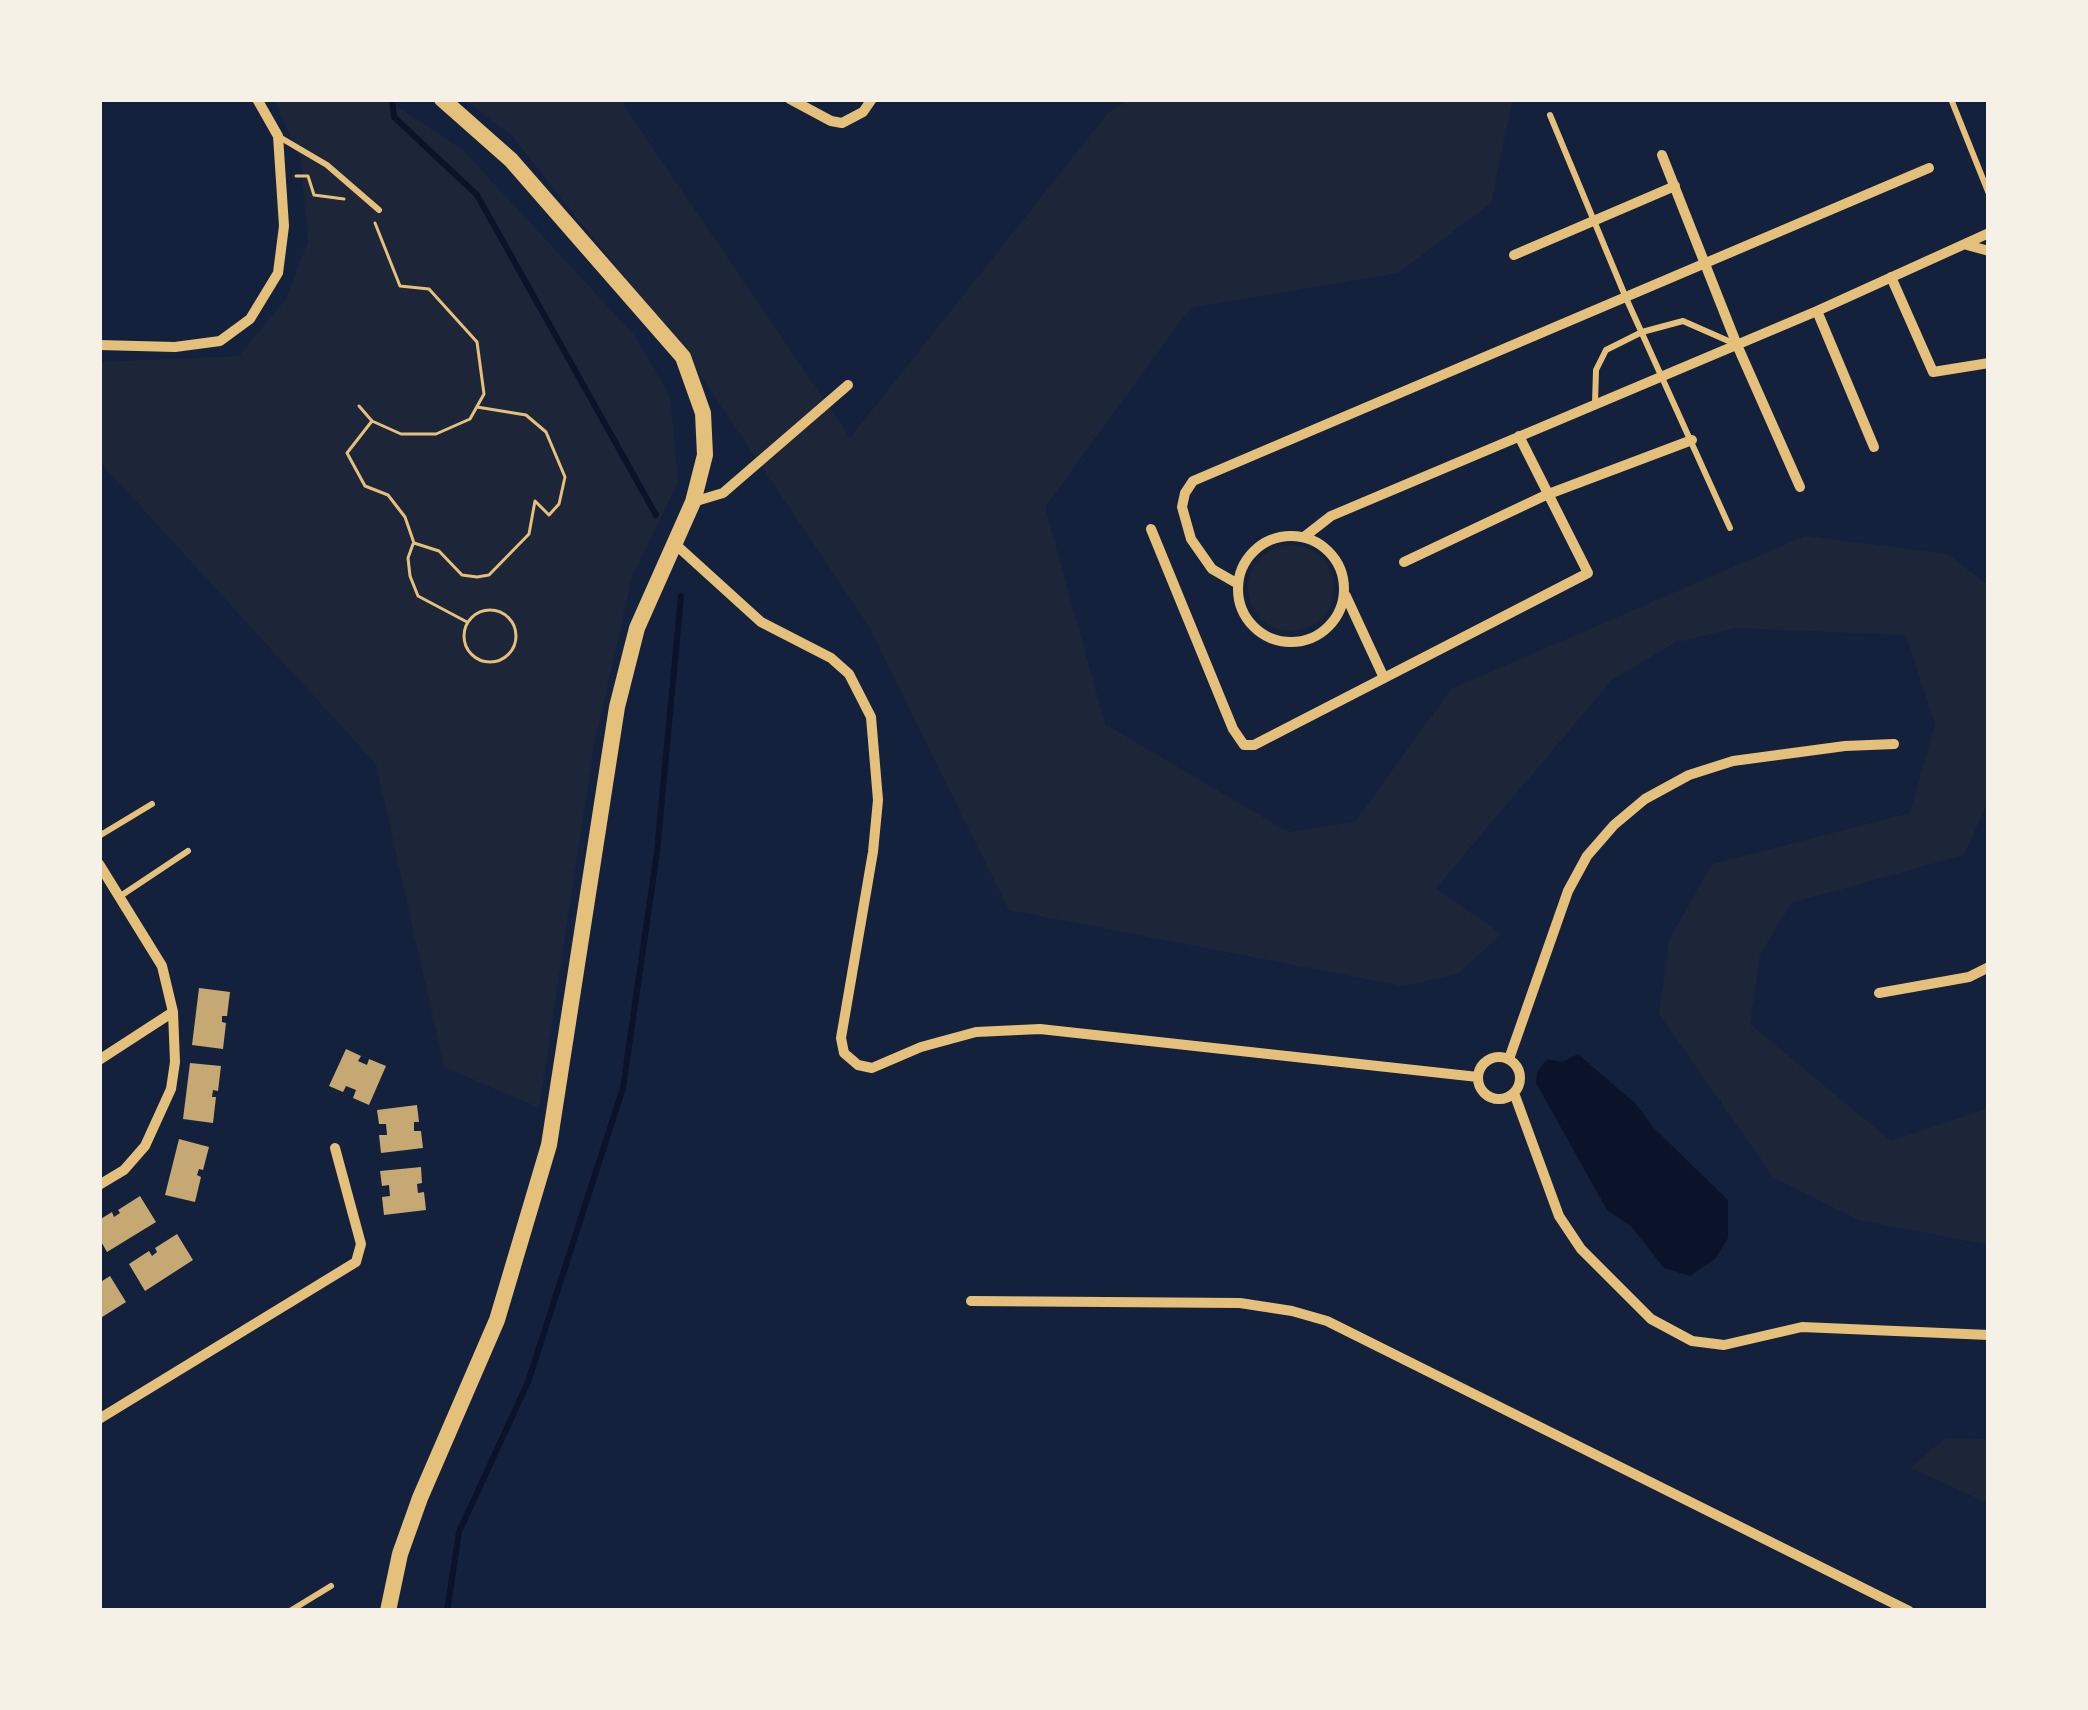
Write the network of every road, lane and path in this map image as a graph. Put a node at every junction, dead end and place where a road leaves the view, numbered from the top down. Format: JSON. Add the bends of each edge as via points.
{"nodes":[{"id":1,"x":442,"y":99,"type":"edge"},
{"id":2,"x":790,"y":99,"type":"edge"},
{"id":3,"x":872,"y":99,"type":"edge"},
{"id":4,"x":1951,"y":99,"type":"edge"},
{"id":5,"x":260,"y":102,"type":"edge"},
{"id":6,"x":1550,"y":115,"type":"dead end"},
{"id":7,"x":278,"y":136,"type":"junction"},
{"id":8,"x":1663,"y":155,"type":"dead end"},
{"id":9,"x":1929,"y":168,"type":"dead end"},
{"id":10,"x":282,"y":176,"type":"junction"},
{"id":11,"x":1675,"y":185,"type":"junction"},
{"id":12,"x":1989,"y":194,"type":"edge"},
{"id":13,"x":345,"y":199,"type":"dead end"},
{"id":14,"x":379,"y":210,"type":"dead end"},
{"id":15,"x":362,"y":213,"type":"dead end"},
{"id":16,"x":1594,"y":220,"type":"junction"},
{"id":17,"x":1989,"y":233,"type":"edge"},
{"id":18,"x":1967,"y":245,"type":"junction"},
{"id":19,"x":1989,"y":251,"type":"edge"},
{"id":20,"x":1514,"y":255,"type":"dead end"},
{"id":21,"x":1707,"y":264,"type":"junction"},
{"id":22,"x":1891,"y":278,"type":"junction"},
{"id":23,"x":1627,"y":298,"type":"junction"},
{"id":24,"x":1817,"y":310,"type":"junction"},
{"id":25,"x":1642,"y":332,"type":"junction"},
{"id":26,"x":1737,"y":344,"type":"junction"},
{"id":27,"x":99,"y":345,"type":"edge"},
{"id":28,"x":1989,"y":364,"type":"edge"},
{"id":29,"x":1664,"y":376,"type":"junction"},
{"id":30,"x":848,"y":385,"type":"dead end"},
{"id":31,"x":1595,"y":404,"type":"junction"},
{"id":32,"x":359,"y":406,"type":"dead end"},
{"id":33,"x":477,"y":407,"type":"junction"},
{"id":34,"x":372,"y":421,"type":"junction"},
{"id":35,"x":1519,"y":436,"type":"junction"},
{"id":36,"x":1692,"y":440,"type":"junction"},
{"id":37,"x":1874,"y":448,"type":"dead end"},
{"id":38,"x":1800,"y":488,"type":"dead end"},
{"id":39,"x":1546,"y":495,"type":"junction"},
{"id":40,"x":693,"y":502,"type":"junction"},
{"id":41,"x":1730,"y":528,"type":"dead end"},
{"id":42,"x":1151,"y":529,"type":"dead end"},
{"id":43,"x":1304,"y":537,"type":"junction"},
{"id":44,"x":414,"y":542,"type":"junction"},
{"id":45,"x":675,"y":544,"type":"junction"},
{"id":46,"x":1404,"y":562,"type":"dead end"},
{"id":47,"x":1238,"y":584,"type":"junction"},
{"id":48,"x":1346,"y":596,"type":"junction"},
{"id":49,"x":468,"y":622,"type":"junction"},
{"id":50,"x":1384,"y":678,"type":"junction"},
{"id":51,"x":1894,"y":744,"type":"dead end"},
{"id":52,"x":152,"y":804,"type":"dead end"},
{"id":53,"x":99,"y":836,"type":"edge"},
{"id":54,"x":188,"y":851,"type":"dead end"},
{"id":55,"x":99,"y":864,"type":"edge"},
{"id":56,"x":119,"y":896,"type":"junction"},
{"id":57,"x":1989,"y":967,"type":"edge"},
{"id":58,"x":1879,"y":993,"type":"dead end"},
{"id":59,"x":173,"y":1012,"type":"junction"},
{"id":60,"x":1509,"y":1059,"type":"junction"},
{"id":61,"x":99,"y":1060,"type":"edge"},
{"id":62,"x":1478,"y":1077,"type":"junction"},
{"id":63,"x":1514,"y":1093,"type":"junction"},
{"id":64,"x":335,"y":1148,"type":"dead end"},
{"id":65,"x":99,"y":1185,"type":"edge"},
{"id":66,"x":971,"y":1301,"type":"dead end"},
{"id":67,"x":1989,"y":1335,"type":"edge"},
{"id":68,"x":99,"y":1419,"type":"edge"},
{"id":69,"x":331,"y":1586,"type":"dead end"},
{"id":70,"x":290,"y":1611,"type":"edge"},
{"id":71,"x":388,"y":1611,"type":"edge"},
{"id":72,"x":1909,"y":1611,"type":"edge"}],
"edges":[{"from":1,"to":40,"type":"main road","via":[[511,160],[683,357],[703,412],[705,455]]},
{"from":2,"to":3,"type":"street","via":[[842,123]]},
{"from":4,"to":12,"type":"lane"},
{"from":5,"to":7,"type":"street"},
{"from":6,"to":16,"type":"lane"},
{"from":7,"to":10,"type":"street"},
{"from":7,"to":14,"type":"lane"},
{"from":8,"to":11,"type":"street"},
{"from":9,"to":21,"type":"street"},
{"from":10,"to":13,"type":"path","via":[[308,176],[314,195]]},
{"from":10,"to":27,"type":"street","via":[[278,273],[250,319],[220,341]]},
{"from":11,"to":16,"type":"street"},
{"from":11,"to":21,"type":"street"},
{"from":15,"to":33,"type":"path","via":[[379,226],[400,286],[429,289],[477,342],[484,394]]},
{"from":16,"to":20,"type":"street"},
{"from":16,"to":23,"type":"lane"},
{"from":17,"to":18,"type":"street"},
{"from":18,"to":19,"type":"street"},
{"from":18,"to":22,"type":"street"},
{"from":21,"to":23,"type":"street"},
{"from":21,"to":26,"type":"street"},
{"from":22,"to":24,"type":"street"},
{"from":22,"to":28,"type":"street","via":[[1930,368],[1941,374]]},
{"from":23,"to":25,"type":"lane"},
{"from":23,"to":47,"type":"street","via":[[1193,481],[1183,507],[1191,539],[1212,568]]},
{"from":24,"to":26,"type":"street"},
{"from":24,"to":37,"type":"street"},
{"from":25,"to":26,"type":"lane","via":[[1683,321]]},
{"from":25,"to":29,"type":"lane"},
{"from":25,"to":31,"type":"lane","via":[[1606,350]]},
{"from":26,"to":29,"type":"street"},
{"from":26,"to":38,"type":"street"},
{"from":29,"to":31,"type":"street"},
{"from":29,"to":36,"type":"lane"},
{"from":30,"to":40,"type":"street","via":[[723,493]]},
{"from":31,"to":35,"type":"street"},
{"from":32,"to":34,"type":"path"},
{"from":33,"to":34,"type":"path","via":[[436,434],[401,434]]},
{"from":33,"to":44,"type":"path","via":[[526,415],[546,432],[565,477],[559,504],[549,515],[535,501],[529,534],[489,575],[462,575],[439,551]]},
{"from":34,"to":44,"type":"path","via":[[347,453],[364,486],[388,495],[405,517]]},
{"from":35,"to":39,"type":"street"},
{"from":35,"to":43,"type":"street","via":[[1331,516]]},
{"from":36,"to":39,"type":"street"},
{"from":36,"to":41,"type":"lane"},
{"from":39,"to":46,"type":"street"},
{"from":39,"to":50,"type":"street","via":[[1588,573]]},
{"from":40,"to":45,"type":"main road"},
{"from":42,"to":50,"type":"street","via":[[1244,745]]},
{"from":43,"to":47,"type":"street","via":[[1268,540],[1253,551]]},
{"from":43,"to":48,"type":"street","via":[[1331,553]]},
{"from":44,"to":49,"type":"path","via":[[408,558],[418,596]]},
{"from":45,"to":62,"type":"street","via":[[761,622],[831,658],[871,717],[878,800],[841,1038],[858,1065],[872,1068],[976,1032],[1040,1029]]},
{"from":45,"to":71,"type":"main road","via":[[637,628],[617,707],[549,1145],[497,1320],[420,1498]]},
{"from":47,"to":48,"type":"street","via":[[1252,624],[1290,642],[1329,626]]},
{"from":48,"to":50,"type":"street"},
{"from":49,"to":49,"type":"path","via":[[489,610],[505,615],[516,637],[510,653],[495,662],[471,654]]},
{"from":51,"to":60,"type":"street","via":[[1733,761],[1646,799],[1614,825],[1568,891]]},
{"from":52,"to":53,"type":"lane"},
{"from":54,"to":56,"type":"lane"},
{"from":55,"to":56,"type":"street"},
{"from":56,"to":59,"type":"street","via":[[162,966]]},
{"from":57,"to":58,"type":"street"},
{"from":59,"to":61,"type":"street"},
{"from":59,"to":65,"type":"street","via":[[173,1075],[160,1119],[135,1158]]},
{"from":60,"to":62,"type":"street","via":[[1489,1059]]},
{"from":60,"to":63,"type":"street","via":[[1520,1075]]},
{"from":62,"to":63,"type":"street","via":[[1487,1095]]},
{"from":63,"to":67,"type":"street","via":[[1559,1216],[1581,1249],[1651,1319],[1692,1341],[1724,1345],[1802,1327]]},
{"from":64,"to":68,"type":"street","via":[[362,1244],[356,1262]]},
{"from":66,"to":72,"type":"street","via":[[1240,1303],[1327,1322]]},
{"from":69,"to":70,"type":"lane"}]}
